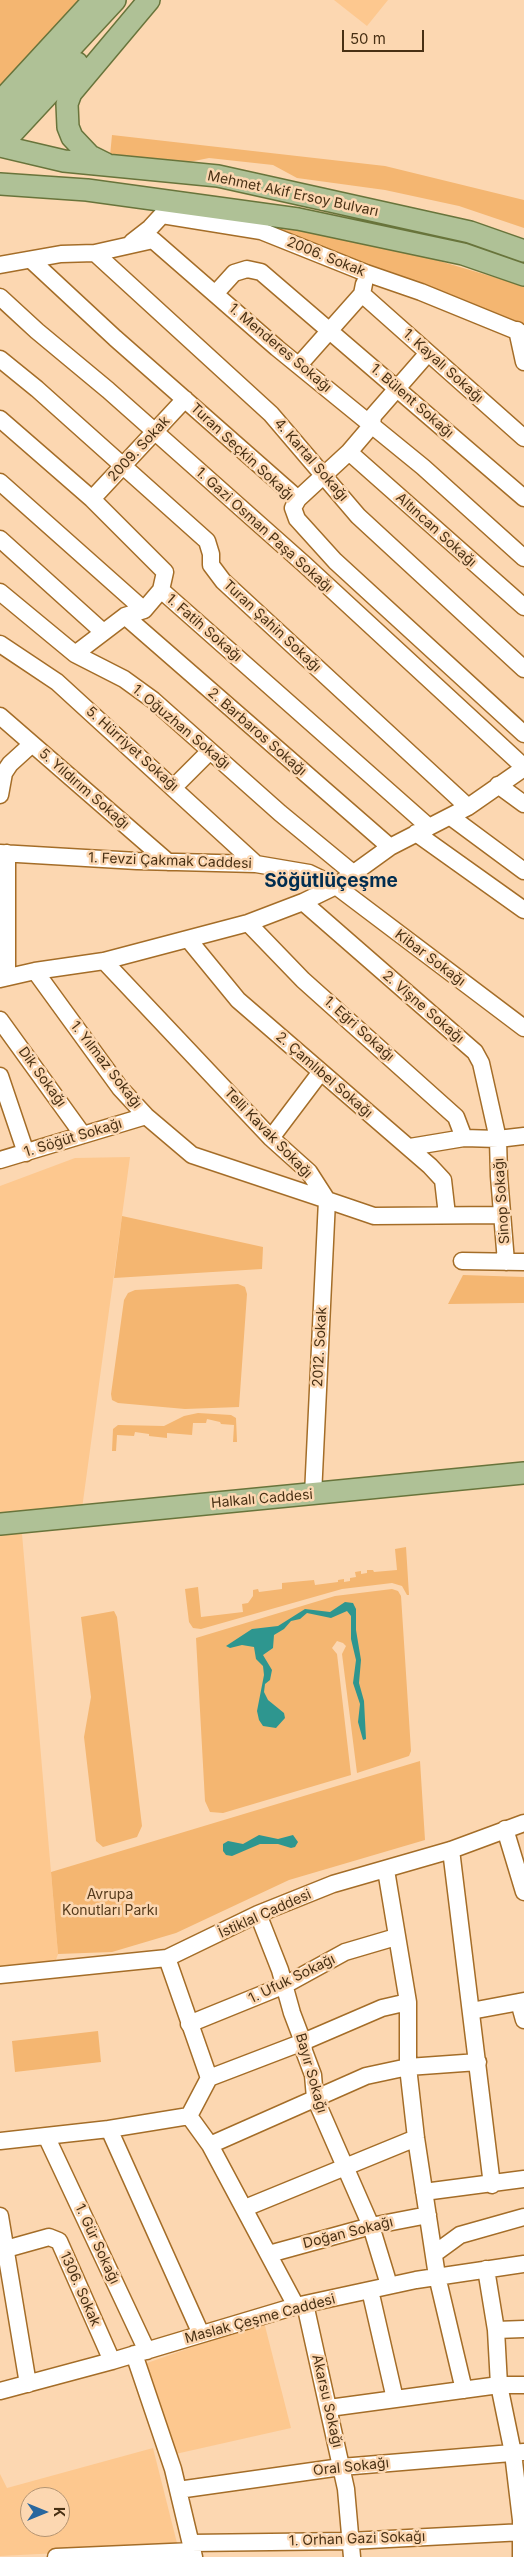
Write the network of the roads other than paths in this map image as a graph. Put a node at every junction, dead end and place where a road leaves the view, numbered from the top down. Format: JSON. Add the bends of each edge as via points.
{"nodes":[{"id":1,"x":94,"y":0,"type":"edge"},
{"id":2,"x":115,"y":0,"type":"edge"},
{"id":3,"x":143,"y":3,"type":"edge"},
{"id":4,"x":53,"y":80,"type":"junction"},
{"id":5,"x":0,"y":102,"type":"edge"},
{"id":6,"x":0,"y":124,"type":"edge"},
{"id":7,"x":4,"y":147,"type":"edge"},
{"id":8,"x":112,"y":167,"type":"junction"},
{"id":9,"x":4,"y":187,"type":"edge"},
{"id":10,"x":130,"y":244,"type":"junction"},
{"id":11,"x":524,"y":251,"type":"edge"},
{"id":12,"x":95,"y":253,"type":"junction"},
{"id":13,"x":31,"y":260,"type":"junction"},
{"id":14,"x":0,"y":265,"type":"edge"},
{"id":15,"x":366,"y":273,"type":"junction"},
{"id":16,"x":524,"y":275,"type":"edge"},
{"id":17,"x":214,"y":294,"type":"junction"},
{"id":18,"x":362,"y":294,"type":"junction"},
{"id":19,"x":0,"y":296,"type":"edge"},
{"id":20,"x":330,"y":331,"type":"junction"},
{"id":21,"x":521,"y":332,"type":"edge"},
{"id":22,"x":428,"y":354,"type":"junction"},
{"id":23,"x":0,"y":360,"type":"edge"},
{"id":24,"x":524,"y":362,"type":"edge"},
{"id":25,"x":299,"y":365,"type":"junction"},
{"id":26,"x":399,"y":389,"type":"junction"},
{"id":27,"x":185,"y":399,"type":"junction"},
{"id":28,"x":0,"y":419,"type":"edge"},
{"id":29,"x":372,"y":425,"type":"junction"},
{"id":30,"x":155,"y":432,"type":"junction"},
{"id":31,"x":524,"y":438,"type":"edge"},
{"id":32,"x":349,"y":452,"type":"junction"},
{"id":33,"x":124,"y":466,"type":"junction"},
{"id":34,"x":325,"y":474,"type":"junction"},
{"id":35,"x":0,"y":482,"type":"edge"},
{"id":36,"x":524,"y":498,"type":"edge"},
{"id":37,"x":298,"y":499,"type":"junction"},
{"id":38,"x":92,"y":500,"type":"junction"},
{"id":39,"x":0,"y":539,"type":"edge"},
{"id":40,"x":524,"y":558,"type":"edge"},
{"id":41,"x":161,"y":590,"type":"junction"},
{"id":42,"x":0,"y":592,"type":"edge"},
{"id":43,"x":524,"y":607,"type":"edge"},
{"id":44,"x":144,"y":610,"type":"junction"},
{"id":45,"x":124,"y":616,"type":"junction"},
{"id":46,"x":102,"y":632,"type":"junction"},
{"id":47,"x":0,"y":644,"type":"edge"},
{"id":48,"x":75,"y":654,"type":"junction"},
{"id":49,"x":524,"y":669,"type":"edge"},
{"id":50,"x":0,"y":716,"type":"edge"},
{"id":51,"x":524,"y":734,"type":"edge"},
{"id":52,"x":32,"y":744,"type":"junction"},
{"id":53,"x":210,"y":751,"type":"junction"},
{"id":54,"x":524,"y":767,"type":"edge"},
{"id":55,"x":498,"y":785,"type":"junction"},
{"id":56,"x":174,"y":787,"type":"junction"},
{"id":57,"x":0,"y":795,"type":"edge"},
{"id":58,"x":524,"y":804,"type":"edge"},
{"id":59,"x":468,"y":807,"type":"junction"},
{"id":60,"x":451,"y":817,"type":"junction"},
{"id":61,"x":423,"y":830,"type":"junction"},
{"id":62,"x":390,"y":847,"type":"junction"},
{"id":63,"x":3,"y":853,"type":"edge"},
{"id":64,"x":168,"y":862,"type":"junction"},
{"id":65,"x":256,"y":864,"type":"junction"},
{"id":66,"x":524,"y":871,"type":"edge"},
{"id":67,"x":354,"y":874,"type":"junction"},
{"id":68,"x":336,"y":886,"type":"junction"},
{"id":69,"x":303,"y":902,"type":"junction"},
{"id":70,"x":524,"y":910,"type":"edge"},
{"id":71,"x":248,"y":922,"type":"junction"},
{"id":72,"x":188,"y":938,"type":"junction"},
{"id":73,"x":104,"y":961,"type":"junction"},
{"id":74,"x":35,"y":971,"type":"junction"},
{"id":75,"x":3,"y":978,"type":"edge"},
{"id":76,"x":0,"y":1020,"type":"edge"},
{"id":77,"x":524,"y":1030,"type":"edge"},
{"id":78,"x":7,"y":1041,"type":"edge"},
{"id":79,"x":320,"y":1073,"type":"junction"},
{"id":80,"x":0,"y":1076,"type":"edge"},
{"id":81,"x":146,"y":1116,"type":"junction"},
{"id":82,"x":84,"y":1134,"type":"junction"},
{"id":83,"x":524,"y":1136,"type":"edge"},
{"id":84,"x":271,"y":1138,"type":"junction"},
{"id":85,"x":464,"y":1138,"type":"junction"},
{"id":86,"x":498,"y":1139,"type":"junction"},
{"id":87,"x":410,"y":1147,"type":"junction"},
{"id":88,"x":26,"y":1152,"type":"junction"},
{"id":89,"x":0,"y":1160,"type":"edge"},
{"id":90,"x":327,"y":1200,"type":"junction"},
{"id":91,"x":502,"y":1215,"type":"junction"},
{"id":92,"x":447,"y":1216,"type":"junction"},
{"id":93,"x":462,"y":1261,"type":"dead end"},
{"id":94,"x":506,"y":1262,"type":"junction"},
{"id":95,"x":524,"y":1262,"type":"edge"},
{"id":96,"x":524,"y":1473,"type":"edge"},
{"id":97,"x":313,"y":1495,"type":"junction"},
{"id":98,"x":0,"y":1524,"type":"edge"},
{"id":99,"x":524,"y":1823,"type":"edge"},
{"id":100,"x":505,"y":1829,"type":"junction"},
{"id":101,"x":451,"y":1850,"type":"junction"},
{"id":102,"x":386,"y":1870,"type":"junction"},
{"id":103,"x":524,"y":1892,"type":"edge"},
{"id":104,"x":258,"y":1914,"type":"junction"},
{"id":105,"x":396,"y":1938,"type":"junction"},
{"id":106,"x":167,"y":1958,"type":"junction"},
{"id":107,"x":0,"y":1975,"type":"edge"},
{"id":108,"x":285,"y":1985,"type":"junction"},
{"id":109,"x":522,"y":2001,"type":"edge"},
{"id":110,"x":408,"y":2002,"type":"junction"},
{"id":111,"x":472,"y":2011,"type":"junction"},
{"id":112,"x":524,"y":2020,"type":"edge"},
{"id":113,"x":189,"y":2024,"type":"junction"},
{"id":114,"x":303,"y":2042,"type":"junction"},
{"id":115,"x":478,"y":2062,"type":"junction"},
{"id":116,"x":408,"y":2067,"type":"junction"},
{"id":117,"x":209,"y":2078,"type":"junction"},
{"id":118,"x":315,"y":2098,"type":"junction"},
{"id":119,"x":189,"y":2116,"type":"junction"},
{"id":120,"x":110,"y":2129,"type":"junction"},
{"id":121,"x":47,"y":2138,"type":"junction"},
{"id":122,"x":416,"y":2138,"type":"junction"},
{"id":123,"x":0,"y":2141,"type":"edge"},
{"id":124,"x":210,"y":2145,"type":"junction"},
{"id":125,"x":343,"y":2166,"type":"junction"},
{"id":126,"x":524,"y":2179,"type":"edge"},
{"id":127,"x":492,"y":2185,"type":"junction"},
{"id":128,"x":424,"y":2192,"type":"junction"},
{"id":129,"x":245,"y":2208,"type":"junction"},
{"id":130,"x":428,"y":2214,"type":"junction"},
{"id":131,"x":0,"y":2216,"type":"edge"},
{"id":132,"x":524,"y":2218,"type":"edge"},
{"id":133,"x":371,"y":2226,"type":"junction"},
{"id":134,"x":6,"y":2249,"type":"junction"},
{"id":135,"x":269,"y":2254,"type":"junction"},
{"id":136,"x":434,"y":2254,"type":"junction"},
{"id":137,"x":524,"y":2264,"type":"edge"},
{"id":138,"x":486,"y":2269,"type":"junction"},
{"id":139,"x":437,"y":2276,"type":"junction"},
{"id":140,"x":389,"y":2286,"type":"junction"},
{"id":141,"x":370,"y":2290,"type":"junction"},
{"id":142,"x":300,"y":2305,"type":"junction"},
{"id":143,"x":496,"y":2330,"type":"junction"},
{"id":144,"x":524,"y":2330,"type":"edge"},
{"id":145,"x":202,"y":2334,"type":"junction"},
{"id":146,"x":141,"y":2353,"type":"junction"},
{"id":147,"x":112,"y":2361,"type":"junction"},
{"id":148,"x":28,"y":2384,"type":"junction"},
{"id":149,"x":499,"y":2385,"type":"junction"},
{"id":150,"x":524,"y":2385,"type":"edge"},
{"id":151,"x":464,"y":2390,"type":"junction"},
{"id":152,"x":0,"y":2391,"type":"edge"},
{"id":153,"x":395,"y":2399,"type":"junction"},
{"id":154,"x":329,"y":2408,"type":"junction"},
{"id":155,"x":519,"y":2452,"type":"edge"},
{"id":156,"x":341,"y":2467,"type":"junction"},
{"id":157,"x":178,"y":2490,"type":"junction"},
{"id":158,"x":523,"y":2532,"type":"edge"},
{"id":159,"x":351,"y":2549,"type":"edge"},
{"id":160,"x":192,"y":2550,"type":"edge"},
{"id":161,"x":56,"y":2557,"type":"edge"},
{"id":162,"x":521,"y":2557,"type":"edge"}],
"edges":[{"from":1,"to":5,"type":"main road"},
{"from":2,"to":4,"type":"main road"},
{"from":3,"to":4,"type":"main road"},
{"from":3,"to":8,"type":"main road","via":[[71,92],[67,104],[72,137],[90,156]]},
{"from":4,"to":6,"type":"main road"},
{"from":4,"to":7,"type":"main road"},
{"from":7,"to":8,"type":"main road","name":"Mehmet Akif Ersoy Bulvarı","via":[[64,162]]},
{"from":7,"to":9,"type":"main road","via":[[20,157],[24,168],[22,177]]},
{"from":8,"to":11,"type":"main road","name":"Mehmet Akif Ersoy Bulvarı","via":[[218,176],[470,232]]},
{"from":9,"to":16,"type":"main road","name":"Mehmet Akif Ersoy Bulvarı","via":[[88,190],[298,219],[463,254]]},
{"from":10,"to":12,"type":"street","name":"1. Menderes Sokağı"},
{"from":10,"to":15,"type":"street","name":"2006. Sokak","via":[[162,214],[261,231]]},
{"from":10,"to":17,"type":"street","name":"1. Menderes Sokağı","via":[[153,240]]},
{"from":12,"to":13,"type":"street","name":"1. Menderes Sokağı","via":[[62,254]]},
{"from":12,"to":34,"type":"street","name":"4. Kartal Sokağı","via":[[271,414]]},
{"from":13,"to":14,"type":"street","name":"1. Menderes Sokağı"},
{"from":13,"to":27,"type":"street","name":"Turan Seçkin Sokağı"},
{"from":15,"to":18,"type":"street"},
{"from":15,"to":21,"type":"street","name":"2006. Sokak"},
{"from":17,"to":20,"type":"street","name":"1. Bülent Sokağı","via":[[234,273],[256,270]]},
{"from":17,"to":25,"type":"street","name":"1. Menderes Sokağı"},
{"from":18,"to":20,"type":"street"},
{"from":18,"to":22,"type":"street","name":"1. Kayalı Sokağı"},
{"from":19,"to":30,"type":"street","name":"1. Gazi Osman Paşa Sokağı","via":[[36,331]]},
{"from":20,"to":25,"type":"street"},
{"from":20,"to":26,"type":"street","name":"1. Bülent Sokağı"},
{"from":21,"to":24,"type":"street"},
{"from":22,"to":26,"type":"street"},
{"from":22,"to":31,"type":"street","name":"1. Kayalı Sokağı"},
{"from":23,"to":33,"type":"street","name":"Turan Şahin Sokağı"},
{"from":25,"to":29,"type":"street","name":"1. Menderes Sokağı"},
{"from":26,"to":29,"type":"street","via":[[373,416]]},
{"from":26,"to":36,"type":"street","name":"1. Bülent Sokağı"},
{"from":27,"to":30,"type":"street","name":"2009. Sokak"},
{"from":27,"to":37,"type":"street","name":"Turan Seçkin Sokağı"},
{"from":28,"to":38,"type":"street","name":"1. Fatih Sokağı"},
{"from":29,"to":32,"type":"street"},
{"from":29,"to":40,"type":"street","name":"1. Menderes Sokağı"},
{"from":30,"to":33,"type":"street","name":"2009. Sokak"},
{"from":30,"to":54,"type":"street","name":"1. Gazi Osman Paşa Sokağı"},
{"from":32,"to":34,"type":"street"},
{"from":32,"to":43,"type":"street","name":"Altıncan Sokağı"},
{"from":33,"to":38,"type":"street","name":"2009. Sokak"},
{"from":33,"to":59,"type":"street","name":"Turan Şahin Sokağı","via":[[207,541],[211,565],[223,581]]},
{"from":34,"to":37,"type":"street"},
{"from":34,"to":49,"type":"street","name":"4. Kartal Sokağı","via":[[358,516]]},
{"from":35,"to":44,"type":"street"},
{"from":37,"to":51,"type":"street","name":"Turan Seçkin Sokağı","via":[[293,508],[297,519],[335,561]]},
{"from":38,"to":41,"type":"street","name":"1. Fatih Sokağı","via":[[165,572]]},
{"from":39,"to":46,"type":"street"},
{"from":41,"to":44,"type":"street"},
{"from":41,"to":61,"type":"street","name":"1. Fatih Sokağı"},
{"from":42,"to":48,"type":"street","name":"1. Oğuzhan Sokağı"},
{"from":44,"to":45,"type":"street"},
{"from":45,"to":46,"type":"street"},
{"from":45,"to":62,"type":"street","name":"2. Barbaros Sokağı"},
{"from":46,"to":48,"type":"street"},
{"from":47,"to":56,"type":"street","name":"5. Hürriyet Sokağı","via":[[57,682]]},
{"from":48,"to":53,"type":"street","name":"1. Oğuzhan Sokağı","via":[[124,679],[154,700]]},
{"from":50,"to":52,"type":"street","name":"5. Yıldırım Sokağı"},
{"from":52,"to":57,"type":"street","via":[[4,773]]},
{"from":52,"to":64,"type":"street","name":"5. Yıldırım Sokağı"},
{"from":53,"to":56,"type":"street"},
{"from":53,"to":67,"type":"street","name":"1. Oğuzhan Sokağı"},
{"from":54,"to":55,"type":"street"},
{"from":55,"to":58,"type":"street"},
{"from":55,"to":59,"type":"street"},
{"from":56,"to":65,"type":"street","name":"5. Hürriyet Sokağı"},
{"from":59,"to":60,"type":"street"},
{"from":60,"to":61,"type":"street"},
{"from":60,"to":66,"type":"street"},
{"from":61,"to":62,"type":"street"},
{"from":61,"to":70,"type":"street","name":"1. Fatih Sokağı"},
{"from":62,"to":67,"type":"street"},
{"from":63,"to":64,"type":"street","name":"1. Fevzi Çakmak Caddesi"},
{"from":63,"to":75,"type":"street"},
{"from":64,"to":65,"type":"street","name":"1. Fevzi Çakmak Caddesi"},
{"from":65,"to":68,"type":"street","name":"1. Fevzi Çakmak Caddesi","via":[[309,873]]},
{"from":67,"to":68,"type":"street"},
{"from":68,"to":69,"type":"street"},
{"from":68,"to":77,"type":"street","name":"Kibar Sokağı"},
{"from":69,"to":71,"type":"street"},
{"from":69,"to":86,"type":"street","name":"2. Vişne Sokağı","via":[[475,1052],[481,1063]]},
{"from":71,"to":72,"type":"street"},
{"from":71,"to":85,"type":"street","name":"1. Eğri Sokağı","via":[[303,980],[456,1117]]},
{"from":72,"to":73,"type":"street"},
{"from":72,"to":79,"type":"street","name":"2. Çamlıbel Sokağı","via":[[238,1000]]},
{"from":73,"to":74,"type":"street"},
{"from":73,"to":84,"type":"street","name":"Telli Kavak Sokağı"},
{"from":74,"to":75,"type":"street"},
{"from":74,"to":81,"type":"street","name":"1. Yılmaz Sokağı","via":[[120,1088]]},
{"from":76,"to":78,"type":"street","name":"Dik Sokağı"},
{"from":78,"to":82,"type":"street","name":"Dik Sokağı"},
{"from":79,"to":84,"type":"street"},
{"from":79,"to":87,"type":"street","name":"2. Çamlıbel Sokağı"},
{"from":80,"to":88,"type":"street"},
{"from":81,"to":82,"type":"street","name":"1. Söğüt Sokağı"},
{"from":81,"to":90,"type":"street","name":"1. Yılmaz Sokağı","via":[[192,1155]]},
{"from":82,"to":88,"type":"street","name":"1. Söğüt Sokağı"},
{"from":83,"to":86,"type":"street"},
{"from":84,"to":90,"type":"street","name":"Telli Kavak Sokağı","via":[[309,1172]]},
{"from":85,"to":86,"type":"street"},
{"from":85,"to":87,"type":"street"},
{"from":86,"to":91,"type":"street","name":"Sinop Sokağı"},
{"from":87,"to":92,"type":"street","name":"2. Çamlıbel Sokağı","via":[[443,1180]]},
{"from":88,"to":89,"type":"street","name":"1. Söğüt Sokağı"},
{"from":90,"to":92,"type":"street","via":[[374,1216]]},
{"from":90,"to":97,"type":"street","name":"2012. Sokak"},
{"from":91,"to":92,"type":"street"},
{"from":91,"to":94,"type":"street","name":"Sinop Sokağı"},
{"from":93,"to":94,"type":"street"},
{"from":94,"to":95,"type":"street"},
{"from":96,"to":97,"type":"main road","name":"Halkalı Caddesi"},
{"from":97,"to":98,"type":"main road","name":"Halkalı Caddesi"},
{"from":99,"to":100,"type":"street","name":"İstiklal Caddesi"},
{"from":100,"to":101,"type":"street","name":"İstiklal Caddesi"},
{"from":100,"to":103,"type":"street"},
{"from":101,"to":102,"type":"street","name":"İstiklal Caddesi"},
{"from":101,"to":111,"type":"street"},
{"from":102,"to":104,"type":"street","name":"İstiklal Caddesi","via":[[332,1884]]},
{"from":102,"to":105,"type":"street"},
{"from":104,"to":106,"type":"street","name":"İstiklal Caddesi"},
{"from":104,"to":108,"type":"street","name":"Bayır Sokağı"},
{"from":105,"to":108,"type":"street","name":"1. Ufuk Sokağı","via":[[345,1952]]},
{"from":105,"to":110,"type":"street"},
{"from":106,"to":107,"type":"street","name":"İstiklal Caddesi"},
{"from":106,"to":113,"type":"street"},
{"from":108,"to":113,"type":"street","name":"1. Ufuk Sokağı"},
{"from":108,"to":114,"type":"street","name":"Bayır Sokağı"},
{"from":109,"to":111,"type":"street"},
{"from":109,"to":112,"type":"street"},
{"from":110,"to":114,"type":"street","via":[[382,2008]]},
{"from":110,"to":116,"type":"street"},
{"from":111,"to":115,"type":"street"},
{"from":113,"to":117,"type":"street"},
{"from":114,"to":117,"type":"street"},
{"from":114,"to":118,"type":"street","name":"Bayır Sokağı","via":[[314,2075]]},
{"from":115,"to":116,"type":"street"},
{"from":115,"to":127,"type":"street"},
{"from":116,"to":118,"type":"street","via":[[366,2076]]},
{"from":116,"to":122,"type":"street"},
{"from":117,"to":119,"type":"street"},
{"from":118,"to":124,"type":"street"},
{"from":118,"to":125,"type":"street","name":"Bayır Sokağı"},
{"from":119,"to":120,"type":"street"},
{"from":119,"to":124,"type":"street","name":"Akarsu Sokağı"},
{"from":120,"to":121,"type":"street"},
{"from":120,"to":145,"type":"street"},
{"from":121,"to":123,"type":"street"},
{"from":121,"to":146,"type":"street","name":"1. Gür Sokağı"},
{"from":122,"to":125,"type":"street"},
{"from":122,"to":128,"type":"street"},
{"from":124,"to":129,"type":"street","name":"Akarsu Sokağı"},
{"from":125,"to":129,"type":"street"},
{"from":125,"to":133,"type":"street","name":"Bayır Sokağı"},
{"from":126,"to":127,"type":"street"},
{"from":127,"to":128,"type":"street"},
{"from":128,"to":130,"type":"street"},
{"from":129,"to":135,"type":"street","name":"Akarsu Sokağı"},
{"from":130,"to":133,"type":"street","name":"Doğan Sokağı"},
{"from":130,"to":136,"type":"street"},
{"from":131,"to":134,"type":"street"},
{"from":132,"to":136,"type":"street","via":[[460,2235]]},
{"from":133,"to":135,"type":"street","name":"Doğan Sokağı"},
{"from":133,"to":140,"type":"street","name":"Bayır Sokağı"},
{"from":134,"to":147,"type":"street","name":"1306. Sokak","via":[[49,2237],[59,2242]]},
{"from":134,"to":148,"type":"street"},
{"from":135,"to":142,"type":"street","name":"Akarsu Sokağı"},
{"from":136,"to":139,"type":"street"},
{"from":137,"to":138,"type":"street","name":"Maslak Çeşme Caddesi"},
{"from":138,"to":139,"type":"street","name":"Maslak Çeşme Caddesi"},
{"from":138,"to":143,"type":"street"},
{"from":139,"to":140,"type":"street","name":"Maslak Çeşme Caddesi"},
{"from":139,"to":151,"type":"street"},
{"from":140,"to":141,"type":"street","name":"Maslak Çeşme Caddesi"},
{"from":141,"to":142,"type":"street","name":"Maslak Çeşme Caddesi"},
{"from":141,"to":153,"type":"street"},
{"from":142,"to":145,"type":"street","name":"Maslak Çeşme Caddesi"},
{"from":142,"to":154,"type":"street","name":"Akarsu Sokağı"},
{"from":143,"to":144,"type":"street"},
{"from":143,"to":149,"type":"street"},
{"from":145,"to":146,"type":"street","name":"Maslak Çeşme Caddesi"},
{"from":146,"to":147,"type":"street","name":"Maslak Çeşme Caddesi"},
{"from":146,"to":157,"type":"street","name":"1. Gür Sokağı"},
{"from":147,"to":148,"type":"street","name":"Maslak Çeşme Caddesi"},
{"from":148,"to":152,"type":"street","name":"Maslak Çeşme Caddesi"},
{"from":149,"to":150,"type":"street"},
{"from":149,"to":151,"type":"street"},
{"from":149,"to":155,"type":"street"},
{"from":151,"to":153,"type":"street"},
{"from":153,"to":154,"type":"street"},
{"from":154,"to":156,"type":"street","name":"Akarsu Sokağı"},
{"from":155,"to":156,"type":"street","name":"Oral Sokağı"},
{"from":155,"to":158,"type":"street"},
{"from":156,"to":157,"type":"street","name":"Oral Sokağı"},
{"from":156,"to":159,"type":"street","name":"Akarsu Sokağı"},
{"from":157,"to":160,"type":"street","name":"1. Gür Sokağı"},
{"from":158,"to":159,"type":"street","name":"1. Orhan Gazi Sokağı"},
{"from":158,"to":162,"type":"street"},
{"from":159,"to":160,"type":"street","name":"1. Orhan Gazi Sokağı"},
{"from":160,"to":161,"type":"street","name":"1. Orhan Gazi Sokağı"}]}
